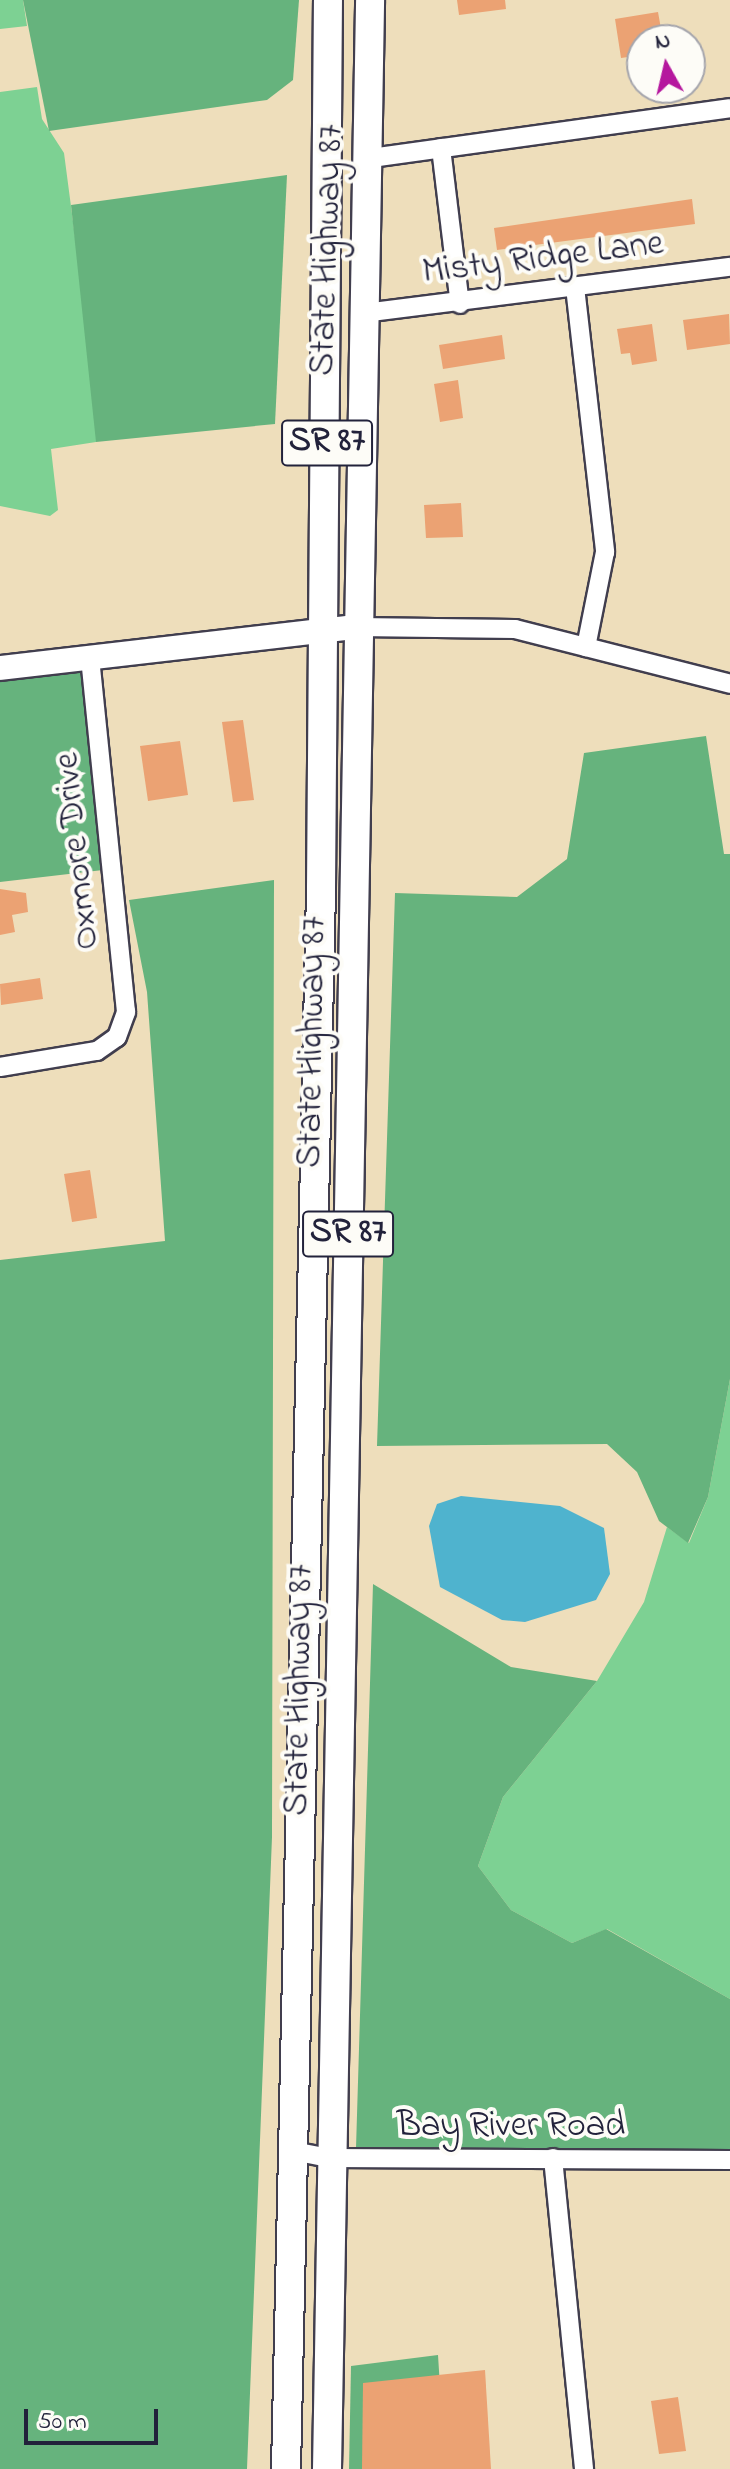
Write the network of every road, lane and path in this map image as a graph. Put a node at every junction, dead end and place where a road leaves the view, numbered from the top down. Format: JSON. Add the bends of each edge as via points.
{"nodes":[{"id":1,"x":328,"y":0,"type":"edge"},
{"id":2,"x":370,"y":0,"type":"edge"},
{"id":3,"x":730,"y":108,"type":"edge"},
{"id":4,"x":441,"y":148,"type":"junction"},
{"id":5,"x":371,"y":158,"type":"junction"},
{"id":6,"x":730,"y":267,"type":"edge"},
{"id":7,"x":575,"y":287,"type":"junction"},
{"id":8,"x":460,"y":304,"type":"junction"},
{"id":9,"x":364,"y":313,"type":"junction"},
{"id":10,"x":357,"y":627,"type":"junction"},
{"id":11,"x":324,"y":630,"type":"junction"},
{"id":12,"x":586,"y":647,"type":"junction"},
{"id":13,"x":90,"y":656,"type":"junction"},
{"id":14,"x":0,"y":668,"type":"edge"},
{"id":15,"x":730,"y":684,"type":"edge"},
{"id":16,"x":0,"y":1067,"type":"edge"},
{"id":17,"x":293,"y":2151,"type":"junction"},
{"id":18,"x":328,"y":2158,"type":"junction"},
{"id":19,"x":553,"y":2158,"type":"junction"},
{"id":20,"x":730,"y":2160,"type":"edge"},
{"id":21,"x":286,"y":2469,"type":"edge"},
{"id":22,"x":327,"y":2469,"type":"edge"},
{"id":23,"x":584,"y":2469,"type":"edge"}],
"edges":[{"from":1,"to":11,"type":"highway","number":"SR 87"},
{"from":2,"to":5,"type":"highway","name":"State Highway 87","number":"SR 87"},
{"from":3,"to":4,"type":"street"},
{"from":4,"to":5,"type":"street"},
{"from":4,"to":8,"type":"street"},
{"from":5,"to":9,"type":"highway","name":"State Highway 87","number":"SR 87"},
{"from":6,"to":7,"type":"street","name":"Misty Ridge Lane"},
{"from":7,"to":8,"type":"street","name":"Misty Ridge Lane"},
{"from":7,"to":12,"type":"street","via":[[605,552]]},
{"from":8,"to":9,"type":"street","name":"Misty Ridge Lane"},
{"from":9,"to":10,"type":"highway","name":"State Highway 87","number":"SR 87"},
{"from":10,"to":11,"type":"main road"},
{"from":10,"to":12,"type":"street","via":[[515,629]]},
{"from":10,"to":18,"type":"highway","name":"State Highway 87","number":"SR 87"},
{"from":11,"to":13,"type":"main road"},
{"from":11,"to":17,"type":"highway","number":"SR 87"},
{"from":12,"to":15,"type":"street"},
{"from":13,"to":14,"type":"main road"},
{"from":13,"to":16,"type":"street","name":"Oxmore Drive","via":[[126,1012],[117,1037],[80,1057]]},
{"from":17,"to":18,"type":"street","name":"Bay River Road"},
{"from":17,"to":21,"type":"highway","number":"SR 87"},
{"from":18,"to":19,"type":"street","name":"Bay River Road"},
{"from":18,"to":22,"type":"highway","name":"State Highway 87","number":"SR 87"},
{"from":19,"to":20,"type":"street","name":"Bay River Road"},
{"from":19,"to":23,"type":"street"}]}
